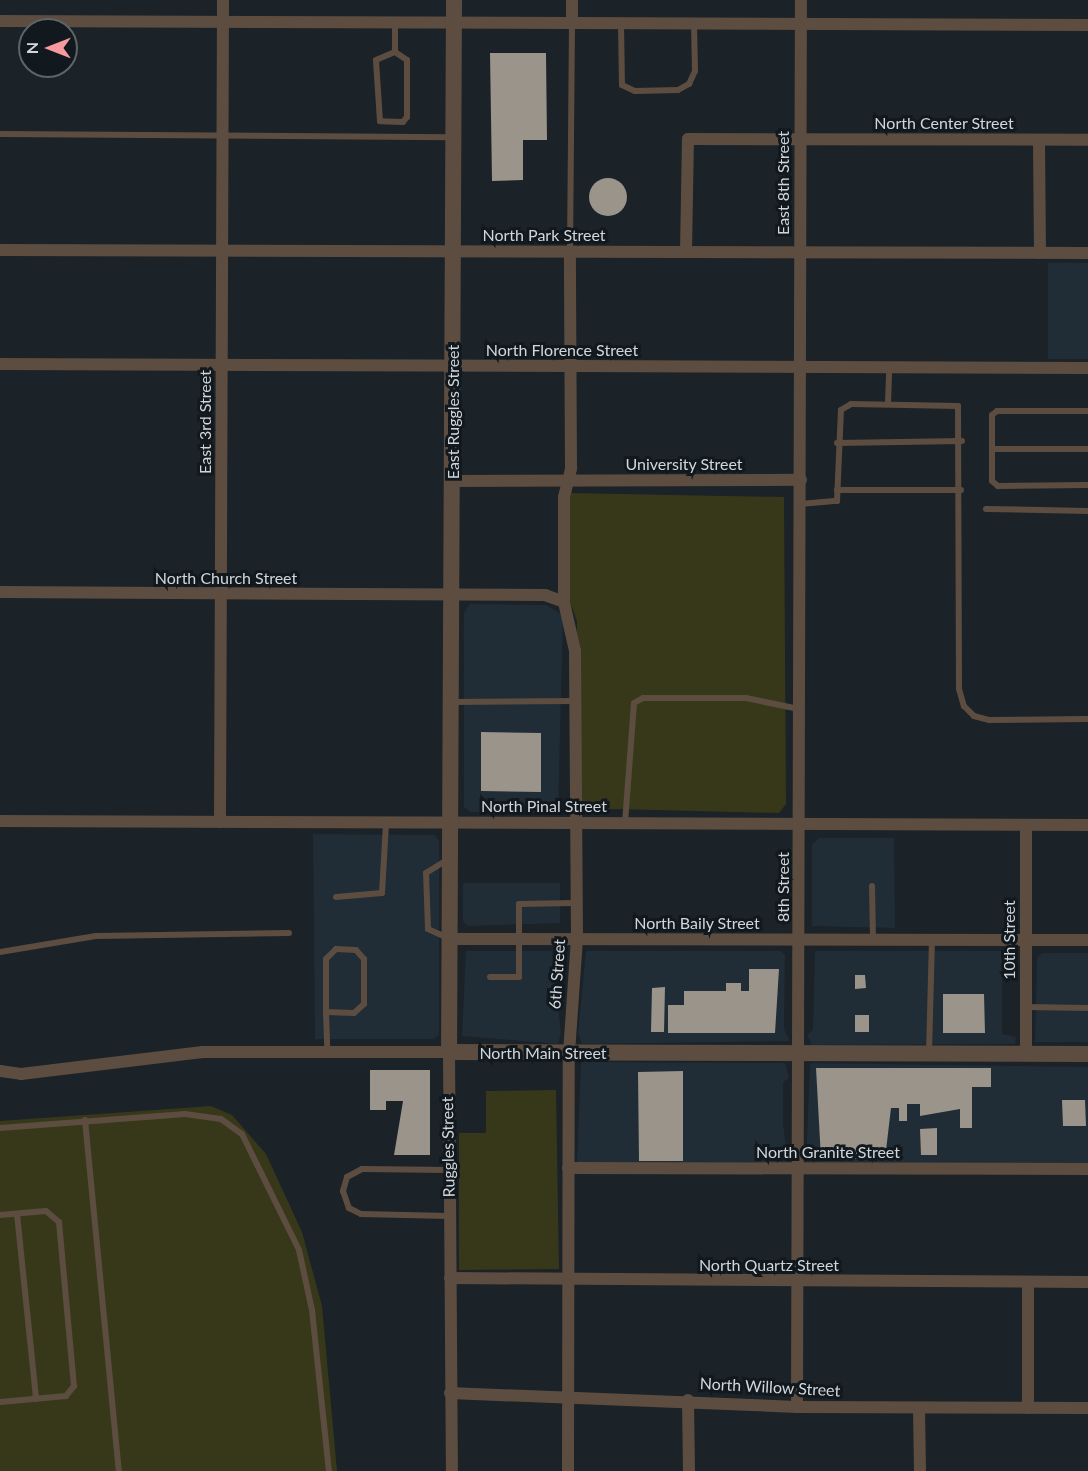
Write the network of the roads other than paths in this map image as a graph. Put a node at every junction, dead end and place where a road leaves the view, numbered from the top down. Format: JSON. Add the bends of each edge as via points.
{"nodes":[{"id":1,"x":223,"y":0,"type":"edge"},
{"id":2,"x":454,"y":0,"type":"edge"},
{"id":3,"x":572,"y":0,"type":"edge"},
{"id":4,"x":801,"y":0,"type":"edge"},
{"id":5,"x":0,"y":21,"type":"edge"},
{"id":6,"x":222,"y":21,"type":"junction"},
{"id":7,"x":395,"y":22,"type":"junction"},
{"id":8,"x":454,"y":22,"type":"junction"},
{"id":9,"x":572,"y":23,"type":"junction"},
{"id":10,"x":621,"y":23,"type":"junction"},
{"id":11,"x":694,"y":23,"type":"junction"},
{"id":12,"x":801,"y":23,"type":"junction"},
{"id":13,"x":1088,"y":25,"type":"edge"},
{"id":14,"x":395,"y":52,"type":"junction"},
{"id":15,"x":0,"y":134,"type":"edge"},
{"id":16,"x":454,"y":137,"type":"junction"},
{"id":17,"x":222,"y":138,"type":"junction"},
{"id":18,"x":801,"y":140,"type":"junction"},
{"id":19,"x":1039,"y":140,"type":"junction"},
{"id":20,"x":1088,"y":140,"type":"edge"},
{"id":21,"x":0,"y":250,"type":"edge"},
{"id":22,"x":222,"y":250,"type":"junction"},
{"id":23,"x":454,"y":251,"type":"junction"},
{"id":24,"x":570,"y":252,"type":"junction"},
{"id":25,"x":686,"y":252,"type":"junction"},
{"id":26,"x":799,"y":252,"type":"junction"},
{"id":27,"x":1040,"y":253,"type":"junction"},
{"id":28,"x":1088,"y":253,"type":"edge"},
{"id":29,"x":0,"y":364,"type":"edge"},
{"id":30,"x":222,"y":365,"type":"junction"},
{"id":31,"x":889,"y":365,"type":"junction"},
{"id":32,"x":453,"y":366,"type":"junction"},
{"id":33,"x":570,"y":367,"type":"junction"},
{"id":34,"x":800,"y":367,"type":"junction"},
{"id":35,"x":1088,"y":368,"type":"edge"},
{"id":36,"x":888,"y":404,"type":"junction"},
{"id":37,"x":1088,"y":411,"type":"edge"},
{"id":38,"x":962,"y":441,"type":"junction"},
{"id":39,"x":837,"y":443,"type":"junction"},
{"id":40,"x":992,"y":449,"type":"junction"},
{"id":41,"x":1088,"y":450,"type":"edge"},
{"id":42,"x":568,"y":480,"type":"junction"},
{"id":43,"x":801,"y":480,"type":"junction"},
{"id":44,"x":453,"y":481,"type":"junction"},
{"id":45,"x":1088,"y":485,"type":"edge"},
{"id":46,"x":837,"y":490,"type":"junction"},
{"id":47,"x":962,"y":490,"type":"junction"},
{"id":48,"x":801,"y":504,"type":"junction"},
{"id":49,"x":986,"y":509,"type":"dead end"},
{"id":50,"x":1088,"y":511,"type":"edge"},
{"id":51,"x":0,"y":592,"type":"edge"},
{"id":52,"x":221,"y":595,"type":"junction"},
{"id":53,"x":452,"y":596,"type":"junction"},
{"id":54,"x":564,"y":602,"type":"junction"},
{"id":55,"x":574,"y":701,"type":"junction"},
{"id":56,"x":452,"y":702,"type":"junction"},
{"id":57,"x":800,"y":709,"type":"junction"},
{"id":58,"x":1088,"y":719,"type":"edge"},
{"id":59,"x":0,"y":821,"type":"edge"},
{"id":60,"x":220,"y":822,"type":"junction"},
{"id":61,"x":386,"y":822,"type":"junction"},
{"id":62,"x":573,"y":822,"type":"junction"},
{"id":63,"x":625,"y":823,"type":"junction"},
{"id":64,"x":452,"y":824,"type":"junction"},
{"id":65,"x":799,"y":824,"type":"junction"},
{"id":66,"x":1088,"y":825,"type":"edge"},
{"id":67,"x":1026,"y":826,"type":"junction"},
{"id":68,"x":452,"y":857,"type":"junction"},
{"id":69,"x":872,"y":886,"type":"dead end"},
{"id":70,"x":336,"y":897,"type":"dead end"},
{"id":71,"x":575,"y":903,"type":"junction"},
{"id":72,"x":289,"y":933,"type":"dead end"},
{"id":73,"x":451,"y":939,"type":"junction"},
{"id":74,"x":519,"y":939,"type":"junction"},
{"id":75,"x":577,"y":939,"type":"junction"},
{"id":76,"x":799,"y":939,"type":"junction"},
{"id":77,"x":873,"y":940,"type":"junction"},
{"id":78,"x":932,"y":940,"type":"junction"},
{"id":79,"x":1026,"y":940,"type":"junction"},
{"id":80,"x":1088,"y":940,"type":"edge"},
{"id":81,"x":0,"y":952,"type":"edge"},
{"id":82,"x":490,"y":977,"type":"dead end"},
{"id":83,"x":1026,"y":1007,"type":"junction"},
{"id":84,"x":1088,"y":1008,"type":"edge"},
{"id":85,"x":326,"y":1012,"type":"junction"},
{"id":86,"x":327,"y":1050,"type":"junction"},
{"id":87,"x":449,"y":1052,"type":"junction"},
{"id":88,"x":569,"y":1053,"type":"junction"},
{"id":89,"x":798,"y":1053,"type":"junction"},
{"id":90,"x":929,"y":1053,"type":"junction"},
{"id":91,"x":1026,"y":1054,"type":"junction"},
{"id":92,"x":1088,"y":1054,"type":"edge"},
{"id":93,"x":0,"y":1071,"type":"edge"},
{"id":94,"x":85,"y":1120,"type":"junction"},
{"id":95,"x":0,"y":1128,"type":"edge"},
{"id":96,"x":568,"y":1168,"type":"junction"},
{"id":97,"x":798,"y":1168,"type":"junction"},
{"id":98,"x":1088,"y":1169,"type":"edge"},
{"id":99,"x":449,"y":1170,"type":"junction"},
{"id":100,"x":17,"y":1214,"type":"junction"},
{"id":101,"x":0,"y":1215,"type":"edge"},
{"id":102,"x":449,"y":1216,"type":"junction"},
{"id":103,"x":450,"y":1278,"type":"junction"},
{"id":104,"x":570,"y":1279,"type":"junction"},
{"id":105,"x":798,"y":1281,"type":"junction"},
{"id":106,"x":1028,"y":1282,"type":"junction"},
{"id":107,"x":1088,"y":1282,"type":"edge"},
{"id":108,"x":450,"y":1393,"type":"junction"},
{"id":109,"x":569,"y":1395,"type":"junction"},
{"id":110,"x":36,"y":1399,"type":"junction"},
{"id":111,"x":688,"y":1400,"type":"junction"},
{"id":112,"x":0,"y":1402,"type":"edge"},
{"id":113,"x":797,"y":1407,"type":"junction"},
{"id":114,"x":920,"y":1408,"type":"junction"},
{"id":115,"x":1028,"y":1408,"type":"junction"},
{"id":116,"x":1088,"y":1408,"type":"edge"},
{"id":117,"x":119,"y":1471,"type":"edge"},
{"id":118,"x":329,"y":1471,"type":"edge"},
{"id":119,"x":452,"y":1471,"type":"edge"},
{"id":120,"x":568,"y":1471,"type":"edge"},
{"id":121,"x":689,"y":1471,"type":"edge"},
{"id":122,"x":920,"y":1471,"type":"edge"}],
"edges":[{"from":1,"to":6,"type":"street","name":"East 3rd Street"},
{"from":2,"to":8,"type":"street","name":"East Ruggles Street"},
{"from":3,"to":9,"type":"street"},
{"from":4,"to":12,"type":"street","name":"East 8th Street"},
{"from":5,"to":6,"type":"street"},
{"from":6,"to":7,"type":"street"},
{"from":6,"to":17,"type":"street","name":"East 3rd Street"},
{"from":7,"to":8,"type":"street"},
{"from":7,"to":14,"type":"lane"},
{"from":8,"to":9,"type":"street"},
{"from":8,"to":16,"type":"street","name":"East Ruggles Street"},
{"from":9,"to":10,"type":"street"},
{"from":9,"to":24,"type":"lane"},
{"from":10,"to":11,"type":"street"},
{"from":10,"to":11,"type":"lane","via":[[622,86],[635,91],[678,90],[688,84],[695,71]]},
{"from":11,"to":12,"type":"street"},
{"from":12,"to":13,"type":"street"},
{"from":12,"to":18,"type":"street","name":"East 8th Street"},
{"from":14,"to":14,"type":"lane","via":[[406,60],[406,117],[403,122],[380,121],[376,60]]},
{"from":15,"to":17,"type":"lane"},
{"from":16,"to":17,"type":"lane"},
{"from":16,"to":23,"type":"street","name":"East Ruggles Street"},
{"from":17,"to":22,"type":"street","name":"East 3rd Street"},
{"from":18,"to":19,"type":"street","name":"North Center Street"},
{"from":18,"to":25,"type":"street","name":"North Center Street","via":[[688,139]]},
{"from":18,"to":26,"type":"street","name":"East 8th Street"},
{"from":19,"to":20,"type":"street","name":"North Center Street"},
{"from":19,"to":27,"type":"street"},
{"from":21,"to":22,"type":"street","name":"North Park Street"},
{"from":22,"to":23,"type":"street","name":"North Park Street"},
{"from":22,"to":30,"type":"street","name":"East 3rd Street"},
{"from":23,"to":24,"type":"street","name":"North Park Street"},
{"from":23,"to":32,"type":"street","name":"East Ruggles Street"},
{"from":24,"to":25,"type":"street","name":"North Park Street"},
{"from":24,"to":33,"type":"street","name":"6th Street"},
{"from":25,"to":26,"type":"street","name":"North Park Street"},
{"from":26,"to":27,"type":"street","name":"North Park Street"},
{"from":26,"to":34,"type":"street","name":"East 8th Street"},
{"from":27,"to":28,"type":"street","name":"North Park Street"},
{"from":29,"to":30,"type":"street","name":"North Florence Street"},
{"from":30,"to":32,"type":"street","name":"North Florence Street"},
{"from":30,"to":52,"type":"street","name":"East 3rd Street"},
{"from":31,"to":34,"type":"street","name":"North Florence Street"},
{"from":31,"to":35,"type":"street","name":"North Florence Street"},
{"from":31,"to":36,"type":"lane"},
{"from":32,"to":33,"type":"street","name":"North Florence Street"},
{"from":32,"to":44,"type":"street","name":"East Ruggles Street"},
{"from":33,"to":34,"type":"street","name":"North Florence Street"},
{"from":33,"to":42,"type":"street","name":"6th Street"},
{"from":34,"to":43,"type":"street","name":"8th Street"},
{"from":36,"to":38,"type":"lane","via":[[958,406]]},
{"from":36,"to":39,"type":"lane","via":[[851,404],[841,410]]},
{"from":37,"to":40,"type":"lane","via":[[997,411]]},
{"from":38,"to":39,"type":"lane"},
{"from":38,"to":47,"type":"lane"},
{"from":39,"to":46,"type":"lane"},
{"from":40,"to":41,"type":"lane"},
{"from":40,"to":45,"type":"lane","via":[[992,481],[998,486]]},
{"from":42,"to":43,"type":"street","name":"University Street"},
{"from":42,"to":44,"type":"street","name":"University Street"},
{"from":42,"to":54,"type":"street","name":"6th Street"},
{"from":43,"to":48,"type":"street","name":"8th Street"},
{"from":44,"to":53,"type":"street","name":"East Ruggles Street"},
{"from":46,"to":47,"type":"lane"},
{"from":46,"to":48,"type":"lane","via":[[837,501]]},
{"from":47,"to":58,"type":"lane","via":[[959,689],[964,706],[974,717],[989,720]]},
{"from":48,"to":57,"type":"street","name":"8th Street"},
{"from":49,"to":50,"type":"lane"},
{"from":51,"to":52,"type":"street","name":"North Church Street"},
{"from":52,"to":53,"type":"street","name":"North Church Street"},
{"from":52,"to":60,"type":"street","name":"East 3rd Street"},
{"from":53,"to":54,"type":"street","name":"North Church Street","via":[[545,595]]},
{"from":53,"to":56,"type":"street","name":"East Ruggles Street"},
{"from":54,"to":55,"type":"street","name":"6th Street","via":[[574,651]]},
{"from":55,"to":56,"type":"lane"},
{"from":55,"to":62,"type":"street","name":"6th Street"},
{"from":56,"to":64,"type":"street","name":"East Ruggles Street"},
{"from":57,"to":63,"type":"lane","via":[[746,698],[643,698],[634,703]]},
{"from":57,"to":65,"type":"street","name":"8th Street"},
{"from":59,"to":60,"type":"street","name":"North Pinal Street"},
{"from":60,"to":61,"type":"street","name":"North Pinal Street"},
{"from":61,"to":64,"type":"street","name":"North Pinal Street"},
{"from":61,"to":70,"type":"lane","via":[[382,893]]},
{"from":62,"to":63,"type":"street","name":"North Pinal Street"},
{"from":62,"to":64,"type":"street","name":"North Pinal Street"},
{"from":62,"to":71,"type":"street","name":"6th Street"},
{"from":63,"to":65,"type":"street","name":"North Pinal Street"},
{"from":64,"to":68,"type":"street","name":"Ruggles Street"},
{"from":65,"to":67,"type":"street","name":"North Pinal Street"},
{"from":65,"to":76,"type":"street","name":"8th Street"},
{"from":66,"to":67,"type":"street","name":"North Pinal Street"},
{"from":67,"to":79,"type":"street","name":"10th Street"},
{"from":68,"to":73,"type":"street","name":"Ruggles Street"},
{"from":68,"to":73,"type":"lane","via":[[426,873],[428,929]]},
{"from":69,"to":77,"type":"lane"},
{"from":71,"to":74,"type":"lane","via":[[519,904]]},
{"from":71,"to":75,"type":"street","name":"6th Street"},
{"from":72,"to":81,"type":"lane","via":[[96,936]]},
{"from":73,"to":74,"type":"street","name":"North Baily Street"},
{"from":73,"to":87,"type":"street","name":"Ruggles Street"},
{"from":74,"to":75,"type":"street","name":"North Baily Street"},
{"from":74,"to":82,"type":"lane","via":[[519,977]]},
{"from":75,"to":76,"type":"street","name":"North Baily Street"},
{"from":75,"to":88,"type":"street","name":"6th Street"},
{"from":76,"to":77,"type":"street","name":"North Baily Street"},
{"from":76,"to":89,"type":"street","name":"8th Street"},
{"from":77,"to":78,"type":"street","name":"North Baily Street"},
{"from":78,"to":79,"type":"street","name":"North Baily Street"},
{"from":78,"to":90,"type":"lane"},
{"from":79,"to":80,"type":"street","name":"North Baily Street"},
{"from":79,"to":83,"type":"street","name":"10th Street"},
{"from":83,"to":84,"type":"lane"},
{"from":83,"to":91,"type":"street","name":"10th Street"},
{"from":85,"to":85,"type":"lane","via":[[328,952],[356,950],[364,959],[360,1011]]},
{"from":85,"to":86,"type":"lane"},
{"from":86,"to":87,"type":"street","name":"North Main Street"},
{"from":86,"to":93,"type":"street","name":"North Main Street","via":[[203,1052],[21,1074]]},
{"from":87,"to":88,"type":"street","name":"North Main Street"},
{"from":87,"to":99,"type":"street","name":"Ruggles Street"},
{"from":88,"to":89,"type":"street","name":"North Main Street"},
{"from":88,"to":96,"type":"street","name":"6th Street"},
{"from":89,"to":90,"type":"street","name":"North Main Street"},
{"from":89,"to":97,"type":"street","name":"8th Street"},
{"from":90,"to":91,"type":"street","name":"North Main Street"},
{"from":91,"to":92,"type":"street","name":"North Main Street"},
{"from":94,"to":95,"type":"lane"},
{"from":94,"to":117,"type":"lane"},
{"from":94,"to":118,"type":"lane","via":[[208,1116],[228,1122],[246,1140],[299,1250],[314,1320]]},
{"from":96,"to":97,"type":"street","name":"North Granite Street"},
{"from":96,"to":104,"type":"street","name":"6th Street"},
{"from":97,"to":98,"type":"street","name":"North Granite Street"},
{"from":97,"to":105,"type":"street","name":"8th Street"},
{"from":99,"to":102,"type":"street","name":"Ruggles Street"},
{"from":99,"to":102,"type":"lane","via":[[362,1169],[347,1177],[343,1191],[349,1208],[361,1214]]},
{"from":100,"to":101,"type":"lane"},
{"from":100,"to":110,"type":"lane"},
{"from":100,"to":110,"type":"lane","via":[[46,1211],[59,1222],[75,1386],[66,1396]]},
{"from":102,"to":103,"type":"street","name":"Ruggles Street"},
{"from":103,"to":104,"type":"street","name":"North Quartz Street"},
{"from":103,"to":108,"type":"street","name":"Ruggles Street"},
{"from":104,"to":105,"type":"street","name":"North Quartz Street"},
{"from":104,"to":109,"type":"street","name":"6th Street"},
{"from":105,"to":106,"type":"street","name":"North Quartz Street"},
{"from":105,"to":113,"type":"street","name":"8th Street"},
{"from":106,"to":107,"type":"street","name":"North Quartz Street"},
{"from":106,"to":115,"type":"street"},
{"from":108,"to":109,"type":"street","name":"North Willow Street"},
{"from":108,"to":119,"type":"street","name":"Ruggles Street"},
{"from":109,"to":111,"type":"street","name":"North Willow Street"},
{"from":109,"to":120,"type":"street","name":"6th Street"},
{"from":110,"to":112,"type":"lane"},
{"from":111,"to":113,"type":"street","name":"North Willow Street"},
{"from":111,"to":121,"type":"street"},
{"from":113,"to":114,"type":"street","name":"North Willow Street"},
{"from":114,"to":115,"type":"street","name":"North Willow Street"},
{"from":114,"to":122,"type":"street"},
{"from":115,"to":116,"type":"street","name":"North Willow Street"}]}
